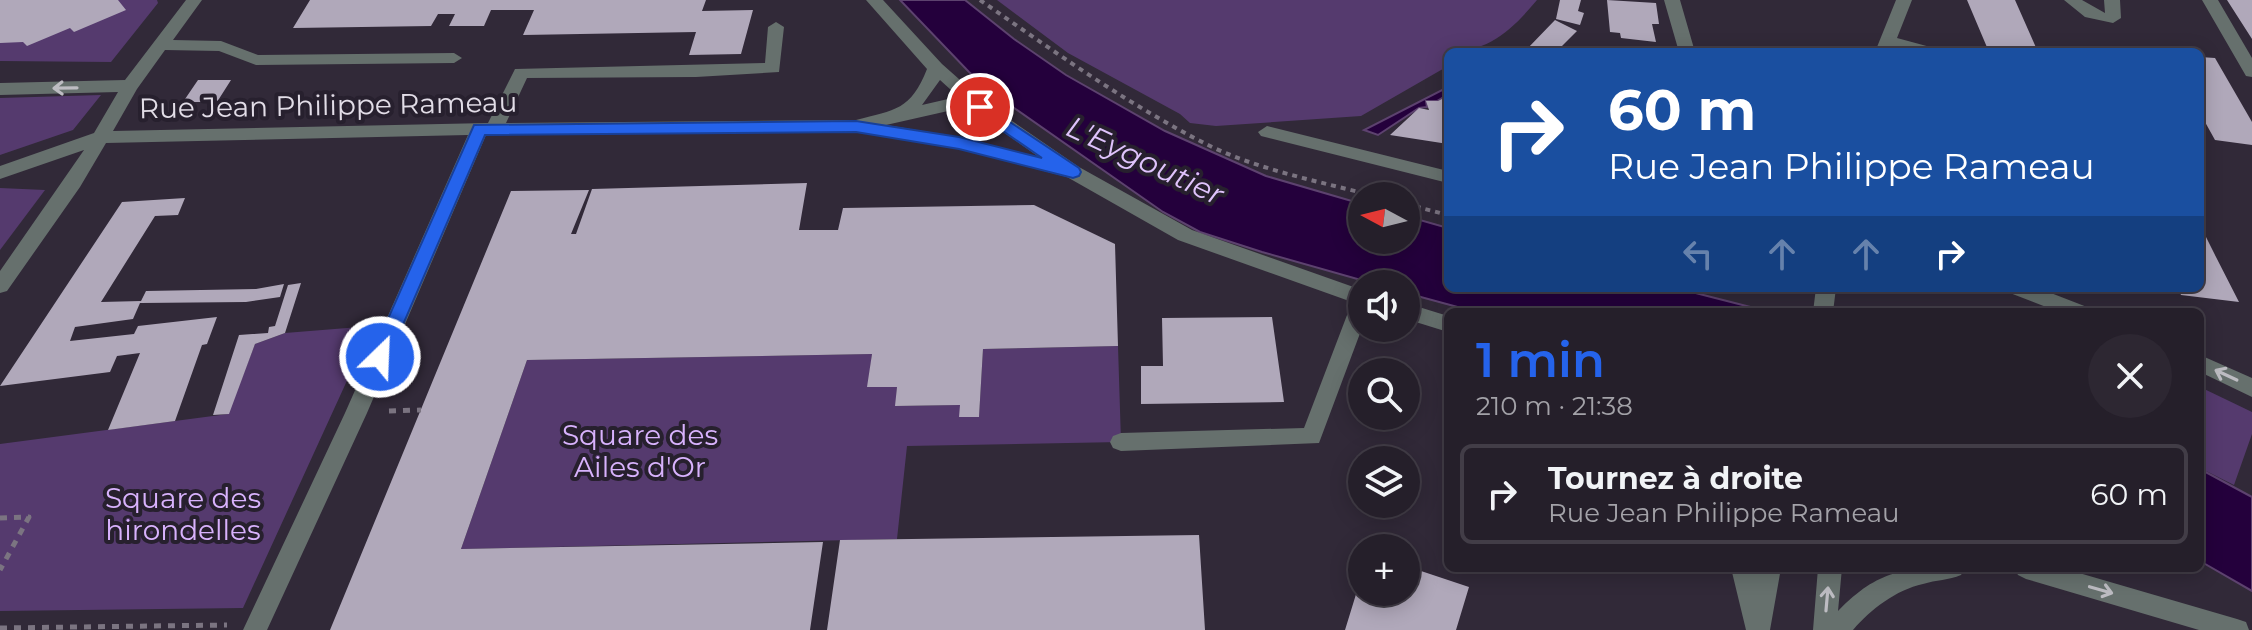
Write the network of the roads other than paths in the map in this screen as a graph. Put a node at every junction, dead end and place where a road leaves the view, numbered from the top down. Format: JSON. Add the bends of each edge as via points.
{"nodes":[{"id":1,"x":194,"y":0,"type":"edge"},
{"id":2,"x":874,"y":0,"type":"edge"},
{"id":3,"x":1672,"y":0,"type":"edge"},
{"id":4,"x":1904,"y":0,"type":"edge"},
{"id":5,"x":2072,"y":0,"type":"edge"},
{"id":6,"x":2112,"y":0,"type":"edge"},
{"id":7,"x":2210,"y":0,"type":"edge"},
{"id":8,"x":776,"y":27,"type":"dead end"},
{"id":9,"x":160,"y":45,"type":"junction"},
{"id":10,"x":1885,"y":46,"type":"edge"},
{"id":11,"x":1686,"y":48,"type":"edge"},
{"id":12,"x":454,"y":58,"type":"dead end"},
{"id":13,"x":936,"y":68,"type":"junction"},
{"id":14,"x":2252,"y":72,"type":"edge"},
{"id":15,"x":130,"y":86,"type":"junction"},
{"id":16,"x":0,"y":89,"type":"edge"},
{"id":17,"x":980,"y":107,"type":"junction"},
{"id":18,"x":905,"y":113,"type":"junction"},
{"id":19,"x":856,"y":126,"type":"junction"},
{"id":20,"x":487,"y":129,"type":"junction"},
{"id":21,"x":1267,"y":132,"type":"dead end"},
{"id":22,"x":101,"y":137,"type":"junction"},
{"id":23,"x":1073,"y":172,"type":"junction"},
{"id":24,"x":0,"y":173,"type":"edge"},
{"id":25,"x":1444,"y":176,"type":"edge"},
{"id":26,"x":0,"y":286,"type":"edge"},
{"id":27,"x":2028,"y":292,"type":"edge"},
{"id":28,"x":1348,"y":295,"type":"edge"},
{"id":29,"x":2070,"y":308,"type":"edge"},
{"id":30,"x":1420,"y":315,"type":"edge"},
{"id":31,"x":1444,"y":323,"type":"edge"},
{"id":32,"x":1348,"y":338,"type":"edge"},
{"id":33,"x":2204,"y":365,"type":"edge"},
{"id":34,"x":2252,"y":388,"type":"edge"},
{"id":35,"x":1121,"y":442,"type":"dead end"},
{"id":36,"x":1744,"y":572,"type":"edge"},
{"id":37,"x":1768,"y":572,"type":"edge"},
{"id":38,"x":1830,"y":572,"type":"edge"},
{"id":39,"x":1925,"y":572,"type":"edge"},
{"id":40,"x":2040,"y":572,"type":"edge"},
{"id":41,"x":256,"y":628,"type":"edge"},
{"id":42,"x":1758,"y":628,"type":"edge"},
{"id":43,"x":1825,"y":630,"type":"edge"},
{"id":44,"x":1838,"y":630,"type":"edge"},
{"id":45,"x":2237,"y":630,"type":"edge"}],
"edges":[{"from":1,"to":9,"type":"street"},
{"from":2,"to":13,"type":"street"},
{"from":3,"to":11,"type":"street"},
{"from":4,"to":10,"type":"street"},
{"from":5,"to":6,"type":"street","via":[[2095,16],[2113,18]]},
{"from":7,"to":14,"type":"street"},
{"from":8,"to":20,"type":"street","via":[[773,68],[521,73]]},
{"from":9,"to":12,"type":"street","via":[[221,46],[256,60]]},
{"from":9,"to":15,"type":"street"},
{"from":13,"to":17,"type":"street"},
{"from":13,"to":18,"type":"street","via":[[929,86]]},
{"from":15,"to":16,"type":"street","one_way":true},
{"from":15,"to":22,"type":"street"},
{"from":17,"to":18,"type":"street","name":"Rue Jean Philippe Rameau","via":[[948,105]]},
{"from":17,"to":23,"type":"street"},
{"from":18,"to":19,"type":"street","name":"Rue Jean Philippe Rameau"},
{"from":19,"to":20,"type":"street","name":"Rue Jean Philippe Rameau"},
{"from":19,"to":23,"type":"street","name":"Rue Jean Philippe Rameau","via":[[959,143]]},
{"from":20,"to":22,"type":"street","name":"Rue Jean Philippe Rameau"},
{"from":20,"to":41,"type":"street"},
{"from":21,"to":25,"type":"street"},
{"from":22,"to":24,"type":"street","name":"Rue Jean Philippe Rameau"},
{"from":22,"to":26,"type":"street"},
{"from":23,"to":28,"type":"street","via":[[1185,235]]},
{"from":27,"to":29,"type":"street"},
{"from":30,"to":31,"type":"street"},
{"from":32,"to":35,"type":"street","via":[[1311,437]]},
{"from":34,"to":33,"type":"street","one_way":true},
{"from":36,"to":42,"type":"street"},
{"from":37,"to":42,"type":"street"},
{"from":43,"to":38,"type":"street","one_way":true},
{"from":39,"to":44,"type":"street","via":[[1887,586],[1860,604]]},
{"from":40,"to":45,"type":"street","one_way":true}]}
